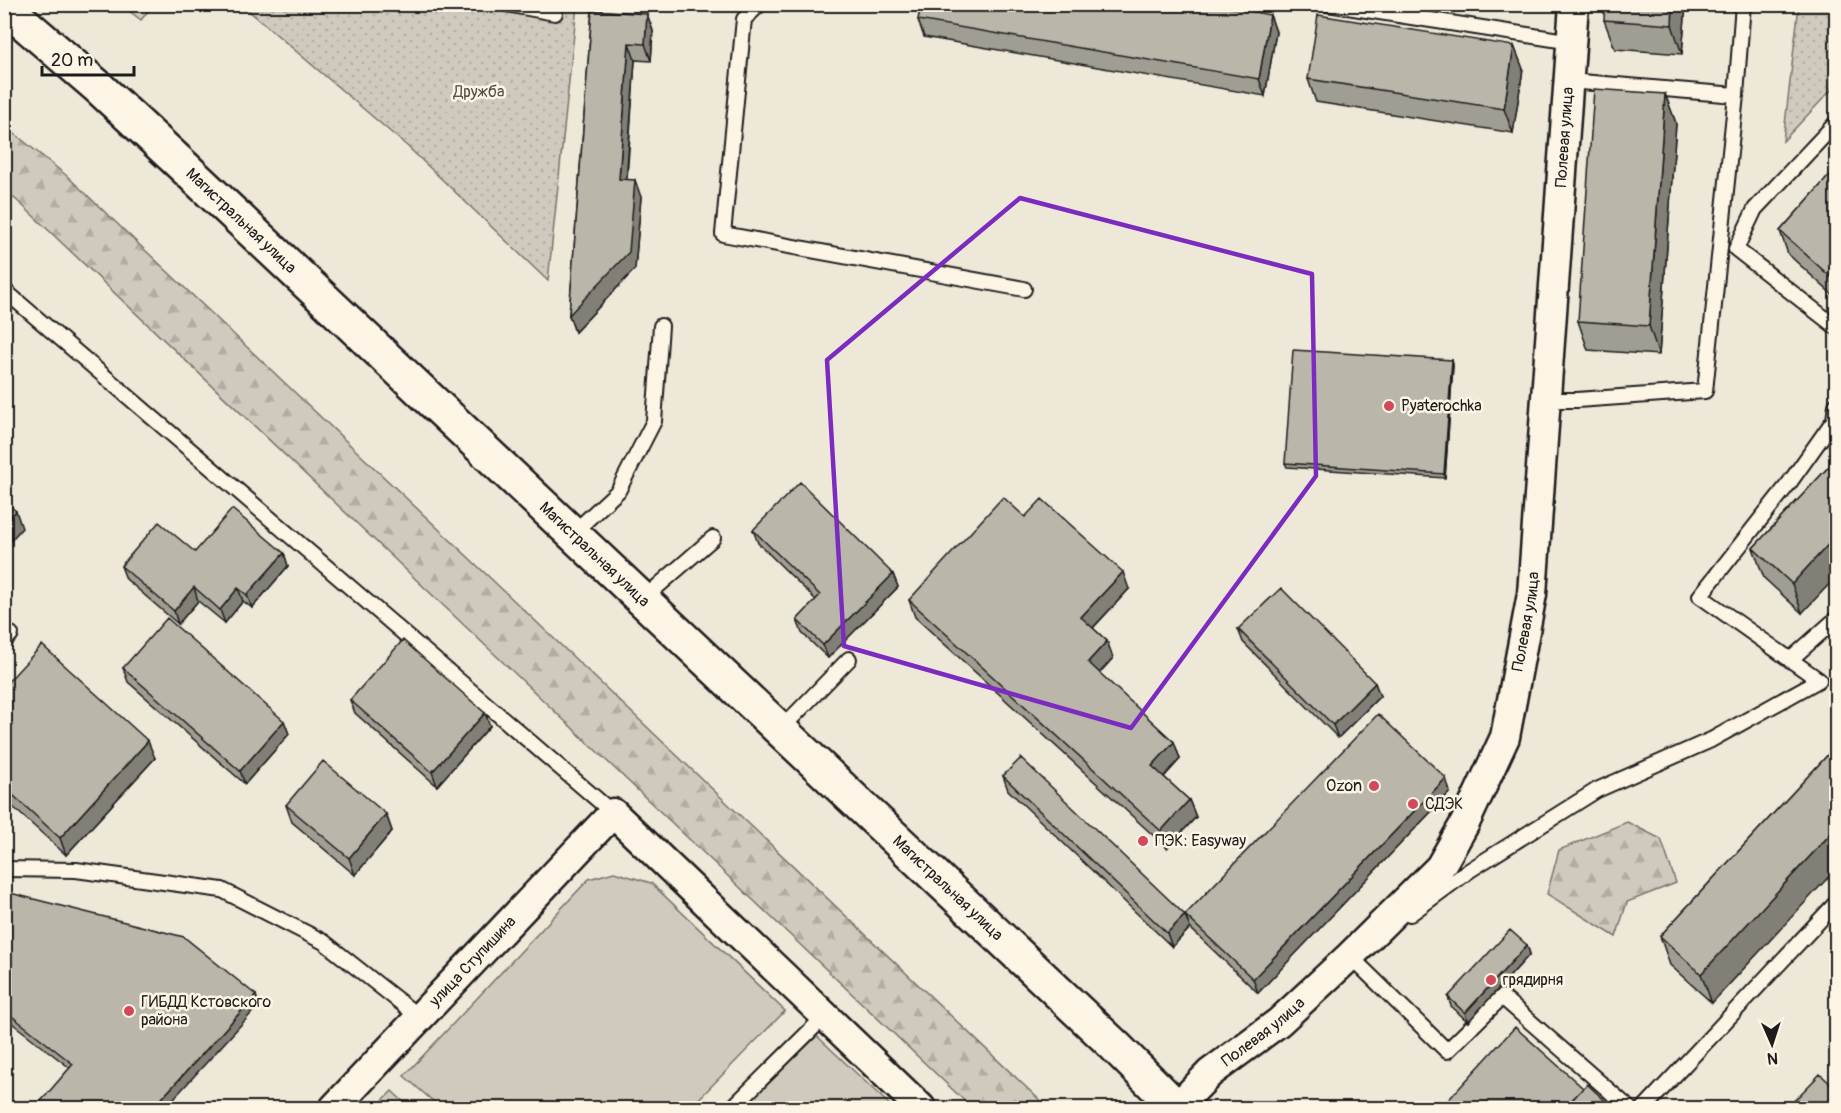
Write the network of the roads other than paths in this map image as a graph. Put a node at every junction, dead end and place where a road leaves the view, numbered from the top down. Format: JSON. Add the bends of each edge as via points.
{"nodes":[{"id":1,"x":506,"y":4,"type":"edge"},
{"id":2,"x":760,"y":4,"type":"edge"},
{"id":3,"x":1328,"y":4,"type":"edge"},
{"id":4,"x":1574,"y":4,"type":"edge"},
{"id":5,"x":1743,"y":4,"type":"edge"},
{"id":6,"x":4,"y":6,"type":"edge"},
{"id":7,"x":555,"y":13,"type":"dead end"},
{"id":8,"x":1572,"y":42,"type":"junction"},
{"id":9,"x":1569,"y":81,"type":"junction"},
{"id":10,"x":1736,"y":95,"type":"junction"},
{"id":11,"x":1836,"y":123,"type":"edge"},
{"id":12,"x":1024,"y":289,"type":"dead end"},
{"id":13,"x":4,"y":290,"type":"edge"},
{"id":14,"x":661,"y":326,"type":"dead end"},
{"id":15,"x":1836,"y":327,"type":"edge"},
{"id":16,"x":1546,"y":400,"type":"junction"},
{"id":17,"x":1836,"y":405,"type":"edge"},
{"id":18,"x":572,"y":534,"type":"junction"},
{"id":19,"x":712,"y":538,"type":"dead end"},
{"id":20,"x":642,"y":600,"type":"junction"},
{"id":21,"x":1836,"y":619,"type":"edge"},
{"id":22,"x":849,"y":659,"type":"dead end"},
{"id":23,"x":1790,"y":660,"type":"junction"},
{"id":24,"x":780,"y":730,"type":"junction"},
{"id":25,"x":613,"y":813,"type":"junction"},
{"id":26,"x":4,"y":869,"type":"edge"},
{"id":27,"x":1836,"y":903,"type":"edge"},
{"id":28,"x":1350,"y":956,"type":"junction"},
{"id":29,"x":825,"y":1016,"type":"junction"},
{"id":30,"x":419,"y":1017,"type":"junction"},
{"id":31,"x":334,"y":1108,"type":"edge"},
{"id":32,"x":732,"y":1108,"type":"edge"},
{"id":33,"x":921,"y":1108,"type":"edge"},
{"id":34,"x":1177,"y":1108,"type":"edge"},
{"id":35,"x":1629,"y":1108,"type":"edge"},
{"id":36,"x":1644,"y":1108,"type":"edge"}],
"edges":[{"from":1,"to":7,"type":"lane"},
{"from":2,"to":12,"type":"lane","via":[[744,19],[723,234]]},
{"from":3,"to":8,"type":"lane"},
{"from":4,"to":8,"type":"street","name":"Полевая улица"},
{"from":5,"to":10,"type":"lane"},
{"from":6,"to":18,"type":"main road","name":"Магистральная улица","via":[[174,157]]},
{"from":8,"to":9,"type":"street","name":"Полевая улица"},
{"from":9,"to":10,"type":"lane"},
{"from":9,"to":16,"type":"street","name":"Полевая улица"},
{"from":10,"to":16,"type":"lane","via":[[1704,391]]},
{"from":11,"to":15,"type":"lane","via":[[1755,209],[1736,249]]},
{"from":13,"to":25,"type":"lane"},
{"from":14,"to":18,"type":"lane","via":[[654,421],[618,491]]},
{"from":16,"to":28,"type":"street","name":"Полевая улица","via":[[1532,594],[1505,737],[1440,867]]},
{"from":17,"to":23,"type":"lane","via":[[1834,420],[1803,464],[1700,596]]},
{"from":18,"to":20,"type":"main road","name":"Магистральная улица"},
{"from":19,"to":20,"type":"lane"},
{"from":20,"to":24,"type":"main road","name":"Магистральная улица"},
{"from":21,"to":23,"type":"lane"},
{"from":22,"to":24,"type":"lane"},
{"from":23,"to":28,"type":"lane","via":[[1819,680],[1711,740],[1597,790],[1470,870]]},
{"from":24,"to":34,"type":"main road","name":"Магистральная улица"},
{"from":25,"to":29,"type":"street"},
{"from":25,"to":30,"type":"street","name":"улица Ступишина"},
{"from":26,"to":30,"type":"lane","via":[[76,870],[222,890],[324,942]]},
{"from":27,"to":36,"type":"lane"},
{"from":28,"to":34,"type":"street","name":"Полевая улица","via":[[1279,1022],[1210,1073]]},
{"from":28,"to":35,"type":"lane","via":[[1447,1051],[1502,997]]},
{"from":29,"to":32,"type":"lane"},
{"from":29,"to":33,"type":"street"},
{"from":30,"to":31,"type":"street","name":"улица Ступишина"}]}
